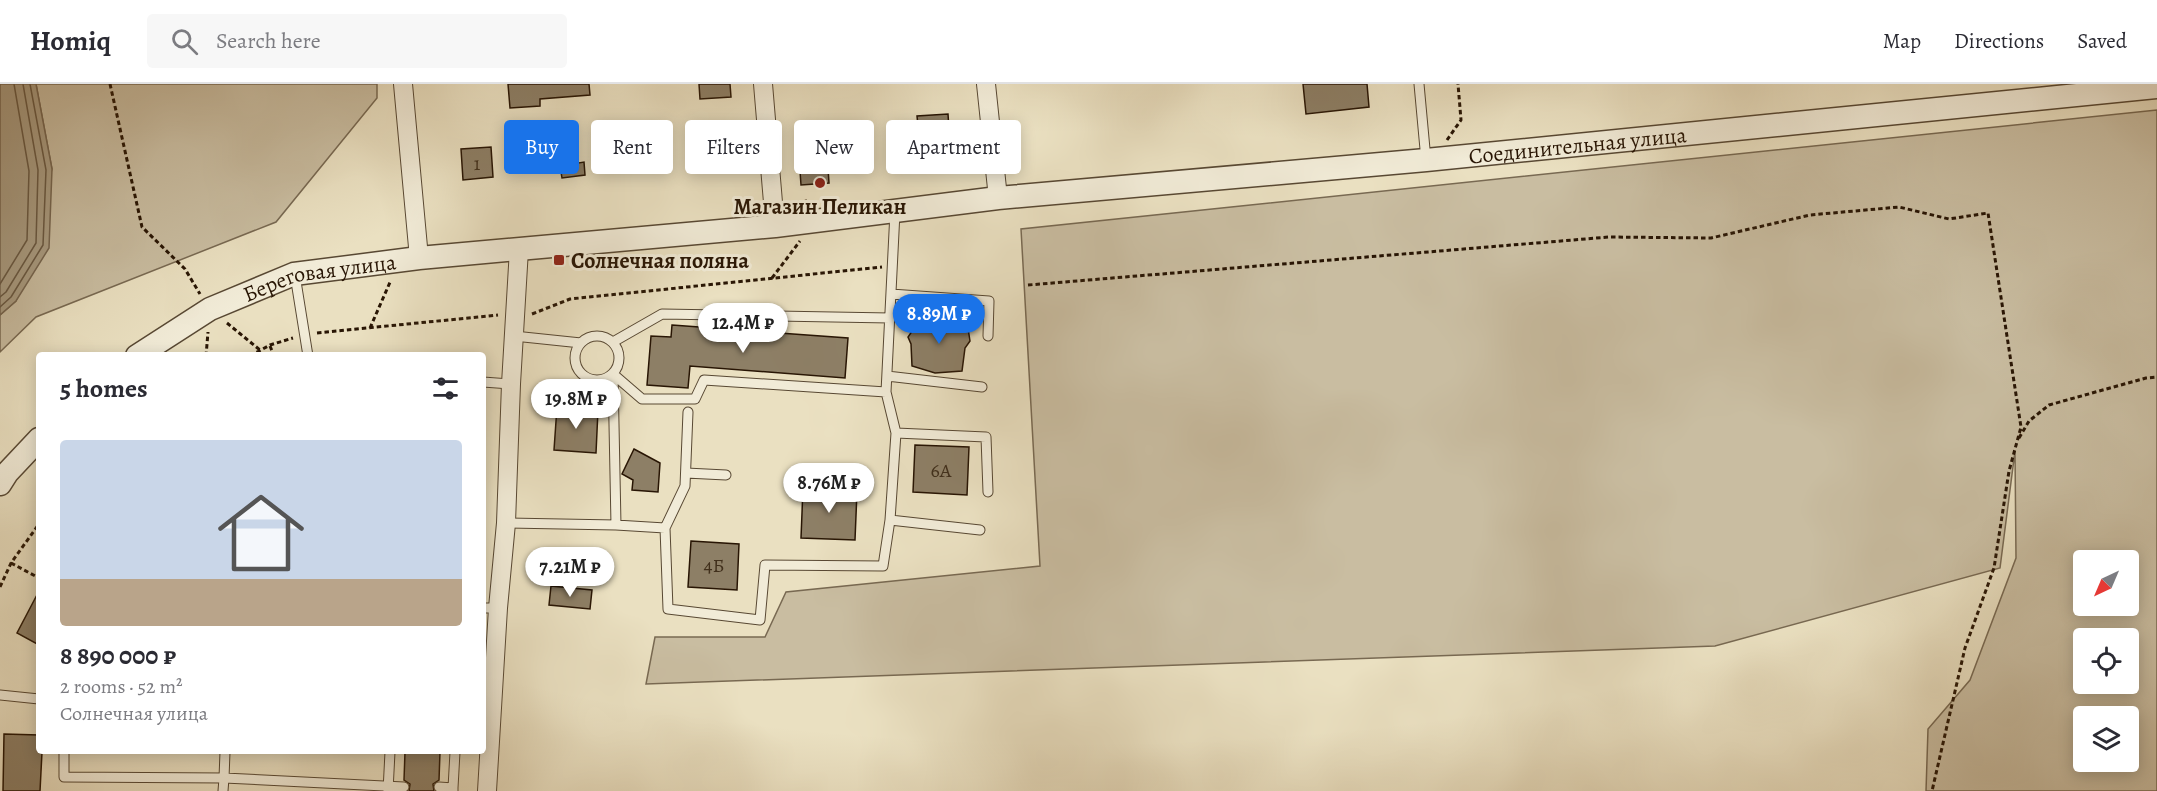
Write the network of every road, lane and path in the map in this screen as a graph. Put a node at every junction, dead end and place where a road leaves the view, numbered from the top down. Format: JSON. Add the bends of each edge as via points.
{"nodes":[{"id":1,"x":110,"y":84,"type":"edge"},
{"id":2,"x":403,"y":84,"type":"edge"},
{"id":3,"x":763,"y":84,"type":"edge"},
{"id":4,"x":986,"y":84,"type":"edge"},
{"id":5,"x":1419,"y":84,"type":"edge"},
{"id":6,"x":2157,"y":87,"type":"edge"},
{"id":7,"x":1426,"y":160,"type":"junction"},
{"id":8,"x":998,"y":198,"type":"junction"},
{"id":9,"x":895,"y":211,"type":"junction"},
{"id":10,"x":775,"y":226,"type":"junction"},
{"id":11,"x":519,"y":249,"type":"junction"},
{"id":12,"x":410,"y":259,"type":"junction"},
{"id":13,"x":892,"y":266,"type":"junction"},
{"id":14,"x":294,"y":274,"type":"junction"},
{"id":15,"x":1028,"y":285,"type":"dead end"},
{"id":16,"x":891,"y":294,"type":"junction"},
{"id":17,"x":210,"y":309,"type":"junction"},
{"id":18,"x":523,"y":314,"type":"junction"},
{"id":19,"x":890,"y":318,"type":"junction"},
{"id":20,"x":370,"y":328,"type":"junction"},
{"id":21,"x":305,"y":334,"type":"junction"},
{"id":22,"x":514,"y":336,"type":"junction"},
{"id":23,"x":988,"y":336,"type":"dead end"},
{"id":24,"x":613,"y":342,"type":"junction"},
{"id":25,"x":581,"y":343,"type":"junction"},
{"id":26,"x":270,"y":345,"type":"junction"},
{"id":27,"x":260,"y":350,"type":"junction"},
{"id":28,"x":143,"y":352,"type":"edge"},
{"id":29,"x":257,"y":352,"type":"edge"},
{"id":30,"x":273,"y":352,"type":"edge"},
{"id":31,"x":308,"y":352,"type":"edge"},
{"id":32,"x":614,"y":374,"type":"junction"},
{"id":33,"x":887,"y":376,"type":"junction"},
{"id":34,"x":2157,"y":377,"type":"edge"},
{"id":35,"x":486,"y":382,"type":"edge"},
{"id":36,"x":511,"y":384,"type":"junction"},
{"id":37,"x":982,"y":387,"type":"dead end"},
{"id":38,"x":886,"y":392,"type":"junction"},
{"id":39,"x":688,"y":412,"type":"dead end"},
{"id":40,"x":896,"y":433,"type":"junction"},
{"id":41,"x":36,"y":443,"type":"edge"},
{"id":42,"x":2016,"y":445,"type":"junction"},
{"id":43,"x":686,"y":473,"type":"junction"},
{"id":44,"x":726,"y":475,"type":"dead end"},
{"id":45,"x":0,"y":484,"type":"edge"},
{"id":46,"x":988,"y":492,"type":"dead end"},
{"id":47,"x":890,"y":520,"type":"junction"},
{"id":48,"x":506,"y":523,"type":"junction"},
{"id":49,"x":616,"y":525,"type":"junction"},
{"id":50,"x":36,"y":528,"type":"edge"},
{"id":51,"x":665,"y":528,"type":"junction"},
{"id":52,"x":980,"y":530,"type":"dead end"},
{"id":53,"x":11,"y":563,"type":"junction"},
{"id":54,"x":36,"y":576,"type":"edge"},
{"id":55,"x":0,"y":587,"type":"edge"},
{"id":56,"x":490,"y":608,"type":"edge"},
{"id":57,"x":0,"y":695,"type":"edge"},
{"id":58,"x":36,"y":699,"type":"edge"},
{"id":59,"x":64,"y":754,"type":"edge"},
{"id":60,"x":225,"y":754,"type":"edge"},
{"id":61,"x":390,"y":754,"type":"edge"},
{"id":62,"x":455,"y":754,"type":"edge"},
{"id":63,"x":224,"y":778,"type":"junction"},
{"id":64,"x":404,"y":787,"type":"dead end"},
{"id":65,"x":439,"y":787,"type":"dead end"},
{"id":66,"x":388,"y":788,"type":"edge"},
{"id":67,"x":453,"y":790,"type":"edge"},
{"id":68,"x":223,"y":791,"type":"edge"},
{"id":69,"x":488,"y":791,"type":"edge"},
{"id":70,"x":1932,"y":791,"type":"edge"}],
"edges":[{"from":1,"to":17,"type":"path","via":[[142,227],[185,269]]},
{"from":2,"to":12,"type":"street"},
{"from":3,"to":10,"type":"street"},
{"from":4,"to":8,"type":"street"},
{"from":5,"to":7,"type":"lane"},
{"from":6,"to":7,"type":"street","name":"Соединительная улица"},
{"from":7,"to":8,"type":"street","name":"Соединительная улица"},
{"from":8,"to":9,"type":"street","name":"Соединительная улица"},
{"from":9,"to":10,"type":"street","name":"Соединительная улица"},
{"from":9,"to":13,"type":"lane"},
{"from":10,"to":11,"type":"street","name":"Береговая улица"},
{"from":11,"to":12,"type":"street","name":"Береговая улица"},
{"from":11,"to":18,"type":"street"},
{"from":12,"to":14,"type":"street","name":"Береговая улица"},
{"from":12,"to":20,"type":"path"},
{"from":13,"to":16,"type":"lane"},
{"from":13,"to":18,"type":"path","via":[[570,298]]},
{"from":14,"to":17,"type":"street","name":"Береговая улица"},
{"from":14,"to":21,"type":"lane"},
{"from":15,"to":42,"type":"path","via":[[1609,237],[1712,238],[1810,215],[1899,207],[1949,219],[1988,213],[2021,427]]},
{"from":16,"to":19,"type":"lane"},
{"from":16,"to":23,"type":"lane","via":[[989,301]]},
{"from":17,"to":27,"type":"path"},
{"from":17,"to":28,"type":"street","name":"Береговая улица"},
{"from":18,"to":20,"type":"path"},
{"from":18,"to":22,"type":"street"},
{"from":19,"to":24,"type":"lane","via":[[662,314]]},
{"from":19,"to":33,"type":"lane"},
{"from":20,"to":21,"type":"path"},
{"from":21,"to":26,"type":"path"},
{"from":21,"to":31,"type":"lane"},
{"from":22,"to":25,"type":"lane"},
{"from":22,"to":36,"type":"street"},
{"from":24,"to":25,"type":"lane","via":[[597,335]]},
{"from":24,"to":32,"type":"lane","via":[[620,358]]},
{"from":25,"to":32,"type":"lane","via":[[574,359],[581,375],[598,381]]},
{"from":26,"to":27,"type":"path"},
{"from":26,"to":30,"type":"path"},
{"from":27,"to":29,"type":"path"},
{"from":32,"to":38,"type":"lane","via":[[642,399],[695,399],[704,380]]},
{"from":32,"to":49,"type":"lane"},
{"from":33,"to":37,"type":"lane"},
{"from":33,"to":38,"type":"lane"},
{"from":34,"to":42,"type":"path","via":[[2049,405],[2029,421]]},
{"from":35,"to":36,"type":"lane"},
{"from":36,"to":48,"type":"street"},
{"from":38,"to":40,"type":"lane"},
{"from":39,"to":43,"type":"lane"},
{"from":40,"to":46,"type":"lane","via":[[986,437]]},
{"from":40,"to":47,"type":"lane"},
{"from":41,"to":45,"type":"street"},
{"from":42,"to":70,"type":"path","via":[[1994,568],[1965,648]]},
{"from":43,"to":44,"type":"lane"},
{"from":43,"to":51,"type":"lane","via":[[685,486]]},
{"from":47,"to":51,"type":"lane","via":[[883,566],[765,564],[760,620],[668,609]]},
{"from":47,"to":52,"type":"lane"},
{"from":48,"to":49,"type":"lane"},
{"from":48,"to":56,"type":"street"},
{"from":49,"to":51,"type":"lane"},
{"from":50,"to":53,"type":"path"},
{"from":53,"to":54,"type":"path"},
{"from":53,"to":55,"type":"path"},
{"from":56,"to":69,"type":"street"},
{"from":57,"to":58,"type":"lane"},
{"from":59,"to":63,"type":"lane","via":[[64,777]]},
{"from":60,"to":63,"type":"lane"},
{"from":61,"to":66,"type":"lane"},
{"from":62,"to":67,"type":"lane"},
{"from":63,"to":66,"type":"lane"},
{"from":63,"to":68,"type":"lane"},
{"from":64,"to":66,"type":"lane"},
{"from":65,"to":67,"type":"lane"}]}
